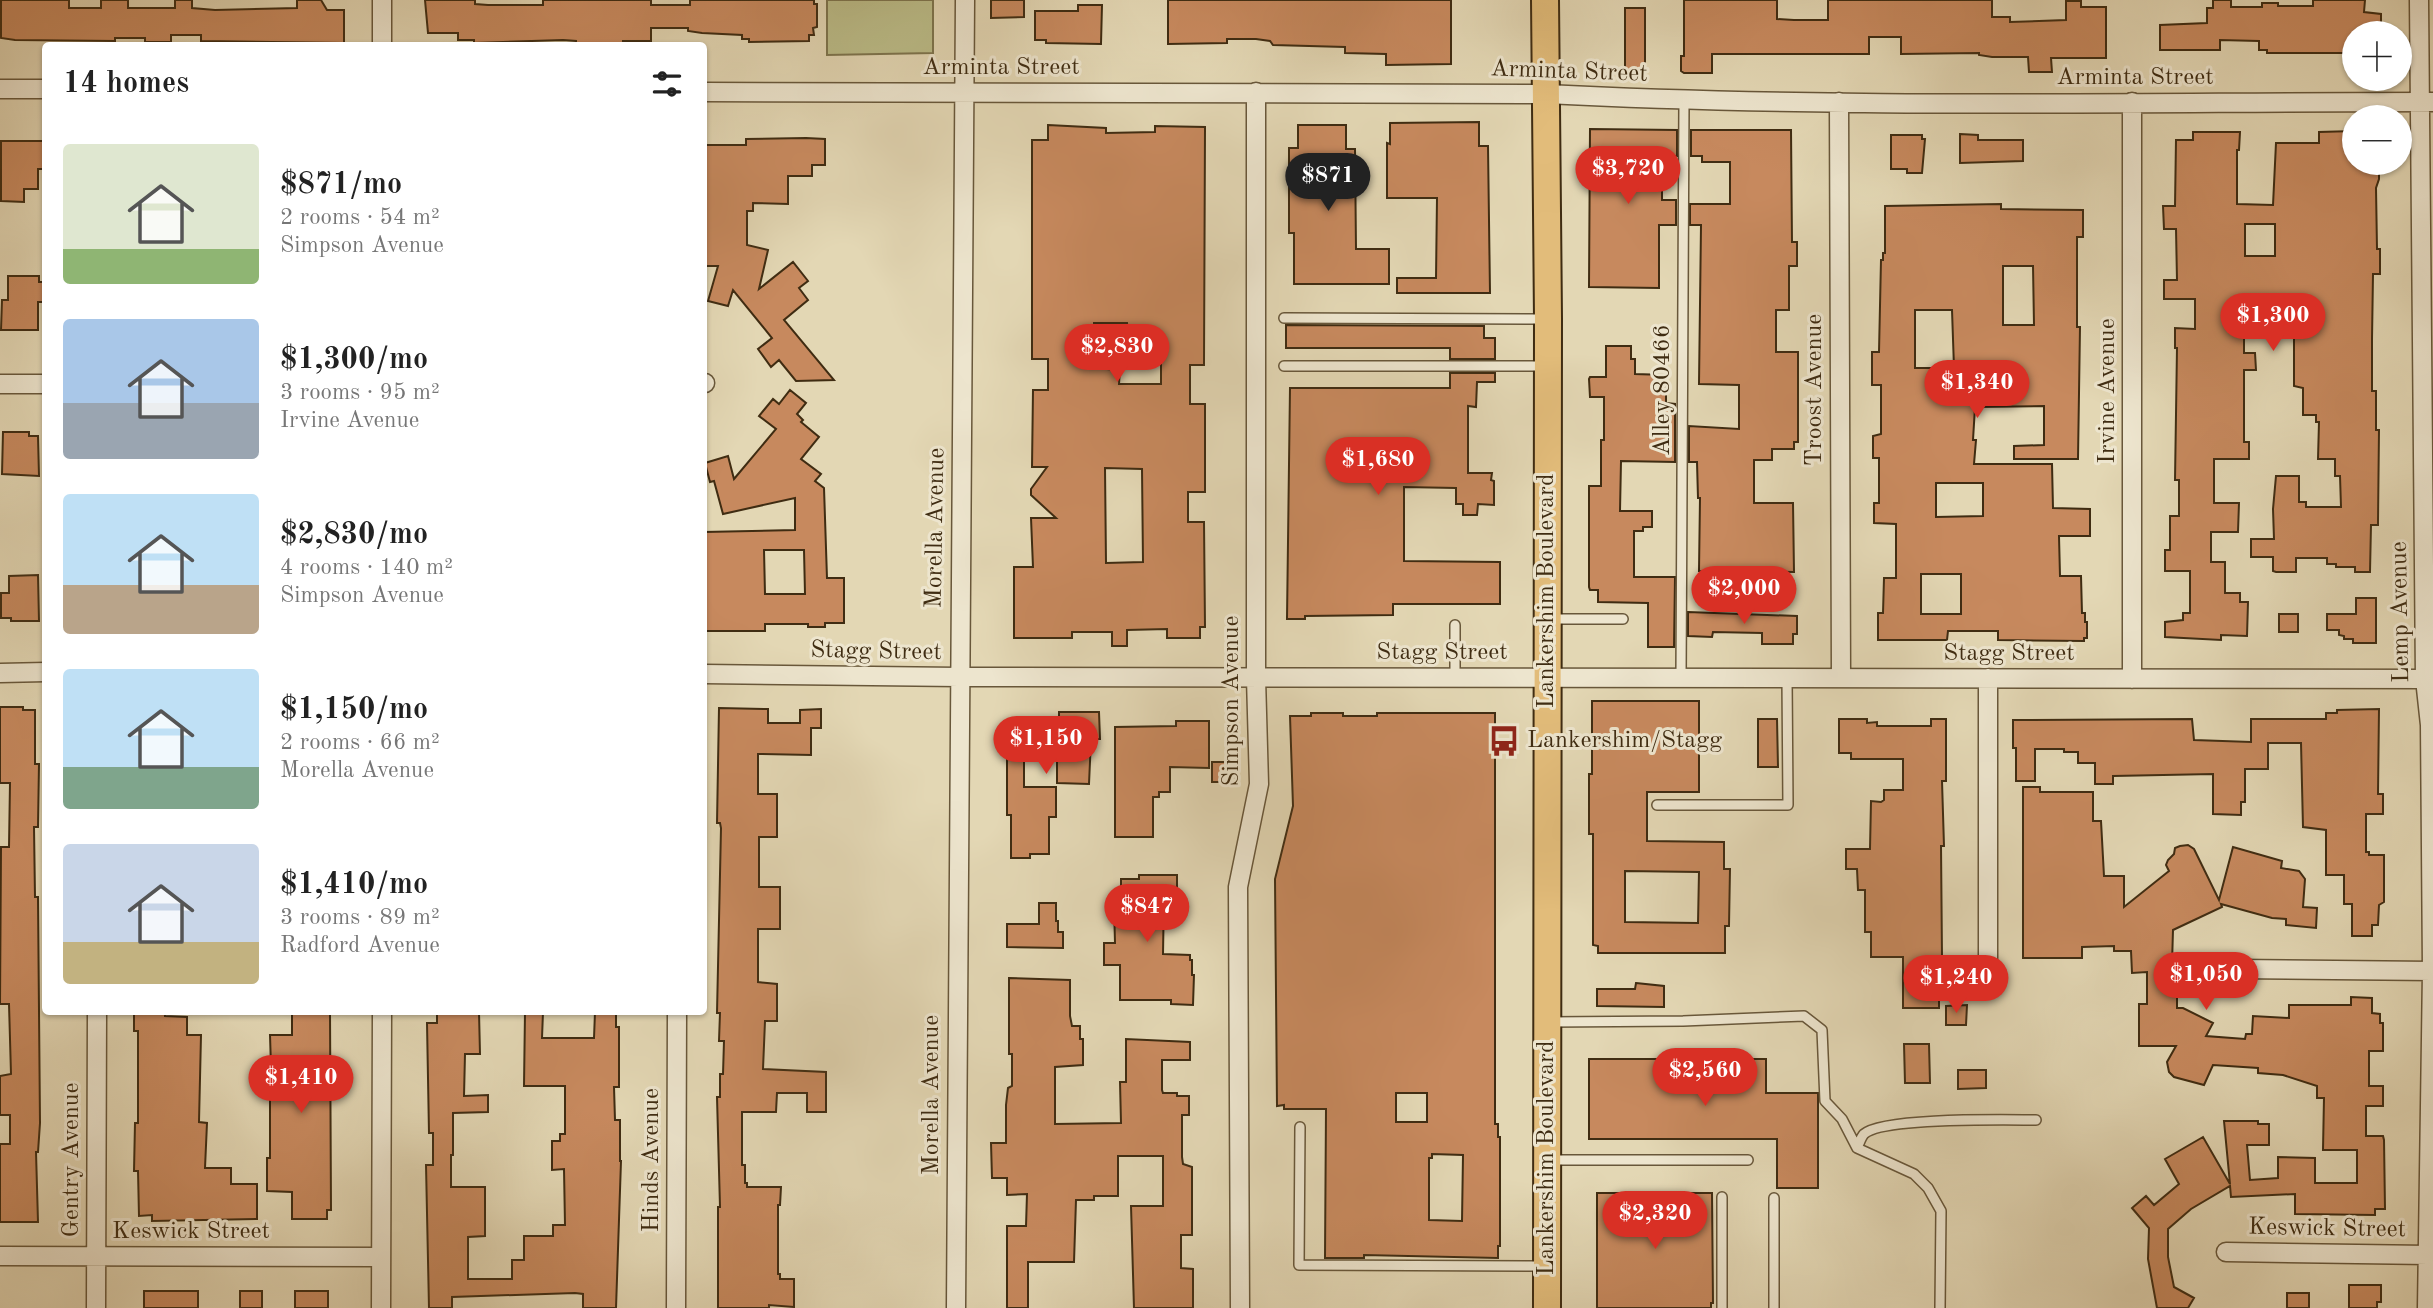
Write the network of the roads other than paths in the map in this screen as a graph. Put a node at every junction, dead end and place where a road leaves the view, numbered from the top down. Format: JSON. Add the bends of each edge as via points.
{"nodes":[{"id":1,"x":382,"y":0,"type":"edge"},
{"id":2,"x":965,"y":0,"type":"edge"},
{"id":3,"x":1545,"y":0,"type":"edge"},
{"id":4,"x":2419,"y":0,"type":"edge"},
{"id":5,"x":382,"y":42,"type":"edge"},
{"id":6,"x":0,"y":89,"type":"edge"},
{"id":7,"x":42,"y":89,"type":"edge"},
{"id":8,"x":707,"y":92,"type":"edge"},
{"id":9,"x":965,"y":92,"type":"junction"},
{"id":10,"x":1256,"y":92,"type":"junction"},
{"id":11,"x":1546,"y":94,"type":"junction"},
{"id":12,"x":1684,"y":101,"type":"junction"},
{"id":13,"x":1839,"y":102,"type":"junction"},
{"id":14,"x":2132,"y":102,"type":"junction"},
{"id":15,"x":2427,"y":102,"type":"edge"},
{"id":16,"x":1284,"y":318,"type":"dead end"},
{"id":17,"x":1548,"y":319,"type":"junction"},
{"id":18,"x":1284,"y":366,"type":"dead end"},
{"id":19,"x":1548,"y":366,"type":"junction"},
{"id":20,"x":0,"y":384,"type":"edge"},
{"id":21,"x":42,"y":384,"type":"edge"},
{"id":22,"x":1547,"y":619,"type":"junction"},
{"id":23,"x":1623,"y":619,"type":"dead end"},
{"id":24,"x":1455,"y":625,"type":"dead end"},
{"id":25,"x":42,"y":672,"type":"edge"},
{"id":26,"x":0,"y":673,"type":"edge"},
{"id":27,"x":707,"y":674,"type":"edge"},
{"id":28,"x":959,"y":677,"type":"junction"},
{"id":29,"x":1256,"y":678,"type":"junction"},
{"id":30,"x":1455,"y":678,"type":"junction"},
{"id":31,"x":1548,"y":678,"type":"junction"},
{"id":32,"x":1681,"y":678,"type":"junction"},
{"id":33,"x":1787,"y":678,"type":"junction"},
{"id":34,"x":1841,"y":678,"type":"junction"},
{"id":35,"x":1987,"y":678,"type":"junction"},
{"id":36,"x":2132,"y":679,"type":"junction"},
{"id":37,"x":2429,"y":679,"type":"edge"},
{"id":38,"x":1657,"y":805,"type":"dead end"},
{"id":39,"x":1987,"y":958,"type":"dead end"},
{"id":40,"x":2235,"y":969,"type":"dead end"},
{"id":41,"x":2432,"y":971,"type":"edge"},
{"id":42,"x":97,"y":1015,"type":"edge"},
{"id":43,"x":382,"y":1015,"type":"edge"},
{"id":44,"x":677,"y":1015,"type":"edge"},
{"id":45,"x":1548,"y":1022,"type":"junction"},
{"id":46,"x":2036,"y":1120,"type":"dead end"},
{"id":47,"x":1300,"y":1127,"type":"dead end"},
{"id":48,"x":1857,"y":1148,"type":"junction"},
{"id":49,"x":1547,"y":1160,"type":"junction"},
{"id":50,"x":1748,"y":1160,"type":"dead end"},
{"id":51,"x":1722,"y":1198,"type":"dead end"},
{"id":52,"x":1774,"y":1198,"type":"dead end"},
{"id":53,"x":2226,"y":1252,"type":"dead end"},
{"id":54,"x":2428,"y":1255,"type":"junction"},
{"id":55,"x":0,"y":1256,"type":"edge"},
{"id":56,"x":96,"y":1256,"type":"junction"},
{"id":57,"x":381,"y":1257,"type":"junction"},
{"id":58,"x":1548,"y":1266,"type":"junction"},
{"id":59,"x":96,"y":1308,"type":"edge"},
{"id":60,"x":382,"y":1308,"type":"edge"},
{"id":61,"x":676,"y":1308,"type":"edge"},
{"id":62,"x":956,"y":1308,"type":"edge"},
{"id":63,"x":1240,"y":1308,"type":"edge"},
{"id":64,"x":1548,"y":1308,"type":"edge"},
{"id":65,"x":1722,"y":1308,"type":"edge"},
{"id":66,"x":1774,"y":1308,"type":"edge"},
{"id":67,"x":1940,"y":1308,"type":"edge"},
{"id":68,"x":2427,"y":1308,"type":"edge"}],
"edges":[{"from":1,"to":5,"type":"street"},
{"from":2,"to":9,"type":"street","name":"Morella Avenue"},
{"from":3,"to":11,"type":"main road","name":"Lankershim Boulevard"},
{"from":4,"to":15,"type":"street","name":"Lemp Avenue"},
{"from":6,"to":7,"type":"street"},
{"from":8,"to":9,"type":"street","name":"Arminta Street"},
{"from":9,"to":10,"type":"street","name":"Arminta Street"},
{"from":9,"to":28,"type":"street","name":"Morella Avenue"},
{"from":10,"to":11,"type":"street","name":"Arminta Street"},
{"from":10,"to":29,"type":"street","name":"Simpson Avenue"},
{"from":11,"to":12,"type":"street","name":"Arminta Street"},
{"from":11,"to":17,"type":"main road","name":"Lankershim Boulevard"},
{"from":12,"to":13,"type":"street","name":"Arminta Street"},
{"from":12,"to":32,"type":"lane","name":"Alley 80466"},
{"from":13,"to":14,"type":"street","name":"Arminta Street"},
{"from":13,"to":34,"type":"street","name":"Troost Avenue"},
{"from":14,"to":15,"type":"street","name":"Arminta Street"},
{"from":14,"to":36,"type":"street","name":"Irvine Avenue"},
{"from":15,"to":37,"type":"street","name":"Lemp Avenue"},
{"from":16,"to":17,"type":"lane"},
{"from":17,"to":19,"type":"main road","name":"Lankershim Boulevard"},
{"from":18,"to":19,"type":"lane"},
{"from":19,"to":22,"type":"main road","name":"Lankershim Boulevard"},
{"from":20,"to":21,"type":"street"},
{"from":22,"to":23,"type":"lane"},
{"from":22,"to":31,"type":"main road","name":"Lankershim Boulevard"},
{"from":24,"to":30,"type":"lane"},
{"from":25,"to":26,"type":"street"},
{"from":27,"to":28,"type":"street","name":"Stagg Street"},
{"from":28,"to":29,"type":"street","name":"Stagg Street"},
{"from":28,"to":62,"type":"street","name":"Morella Avenue"},
{"from":29,"to":30,"type":"street","name":"Stagg Street"},
{"from":29,"to":63,"type":"street","name":"Simpson Avenue","via":[[1259,784],[1238,887]]},
{"from":30,"to":31,"type":"street","name":"Stagg Street"},
{"from":31,"to":32,"type":"street","name":"Stagg Street"},
{"from":31,"to":45,"type":"main road","name":"Lankershim Boulevard"},
{"from":32,"to":33,"type":"street","name":"Stagg Street"},
{"from":33,"to":34,"type":"street","name":"Stagg Street"},
{"from":33,"to":38,"type":"lane","via":[[1788,805]]},
{"from":34,"to":35,"type":"street","name":"Stagg Street"},
{"from":35,"to":36,"type":"street","name":"Stagg Street"},
{"from":35,"to":39,"type":"street"},
{"from":36,"to":37,"type":"street","name":"Stagg Street"},
{"from":37,"to":41,"type":"street","name":"Lemp Avenue"},
{"from":40,"to":41,"type":"street"},
{"from":41,"to":54,"type":"street","name":"Lemp Avenue"},
{"from":42,"to":56,"type":"street","name":"Gentry Avenue"},
{"from":43,"to":57,"type":"street"},
{"from":44,"to":61,"type":"street","name":"Hinds Avenue"},
{"from":45,"to":48,"type":"lane","via":[[1804,1016],[1822,1030],[1825,1101],[1842,1119]]},
{"from":45,"to":49,"type":"main road","name":"Lankershim Boulevard"},
{"from":46,"to":48,"type":"lane","via":[[1878,1127],[1864,1135]]},
{"from":47,"to":58,"type":"lane","via":[[1299,1265]]},
{"from":48,"to":67,"type":"lane","via":[[1914,1174],[1941,1211]]},
{"from":49,"to":50,"type":"lane"},
{"from":49,"to":58,"type":"main road","name":"Lankershim Boulevard"},
{"from":51,"to":65,"type":"lane"},
{"from":52,"to":66,"type":"lane"},
{"from":53,"to":54,"type":"street","name":"Keswick Street"},
{"from":54,"to":68,"type":"street","name":"Lemp Avenue"},
{"from":55,"to":56,"type":"street","name":"Keswick Street"},
{"from":56,"to":57,"type":"street","name":"Keswick Street"},
{"from":56,"to":59,"type":"street","name":"Gentry Avenue"},
{"from":57,"to":60,"type":"street"},
{"from":58,"to":64,"type":"main road","name":"Lankershim Boulevard"}]}
